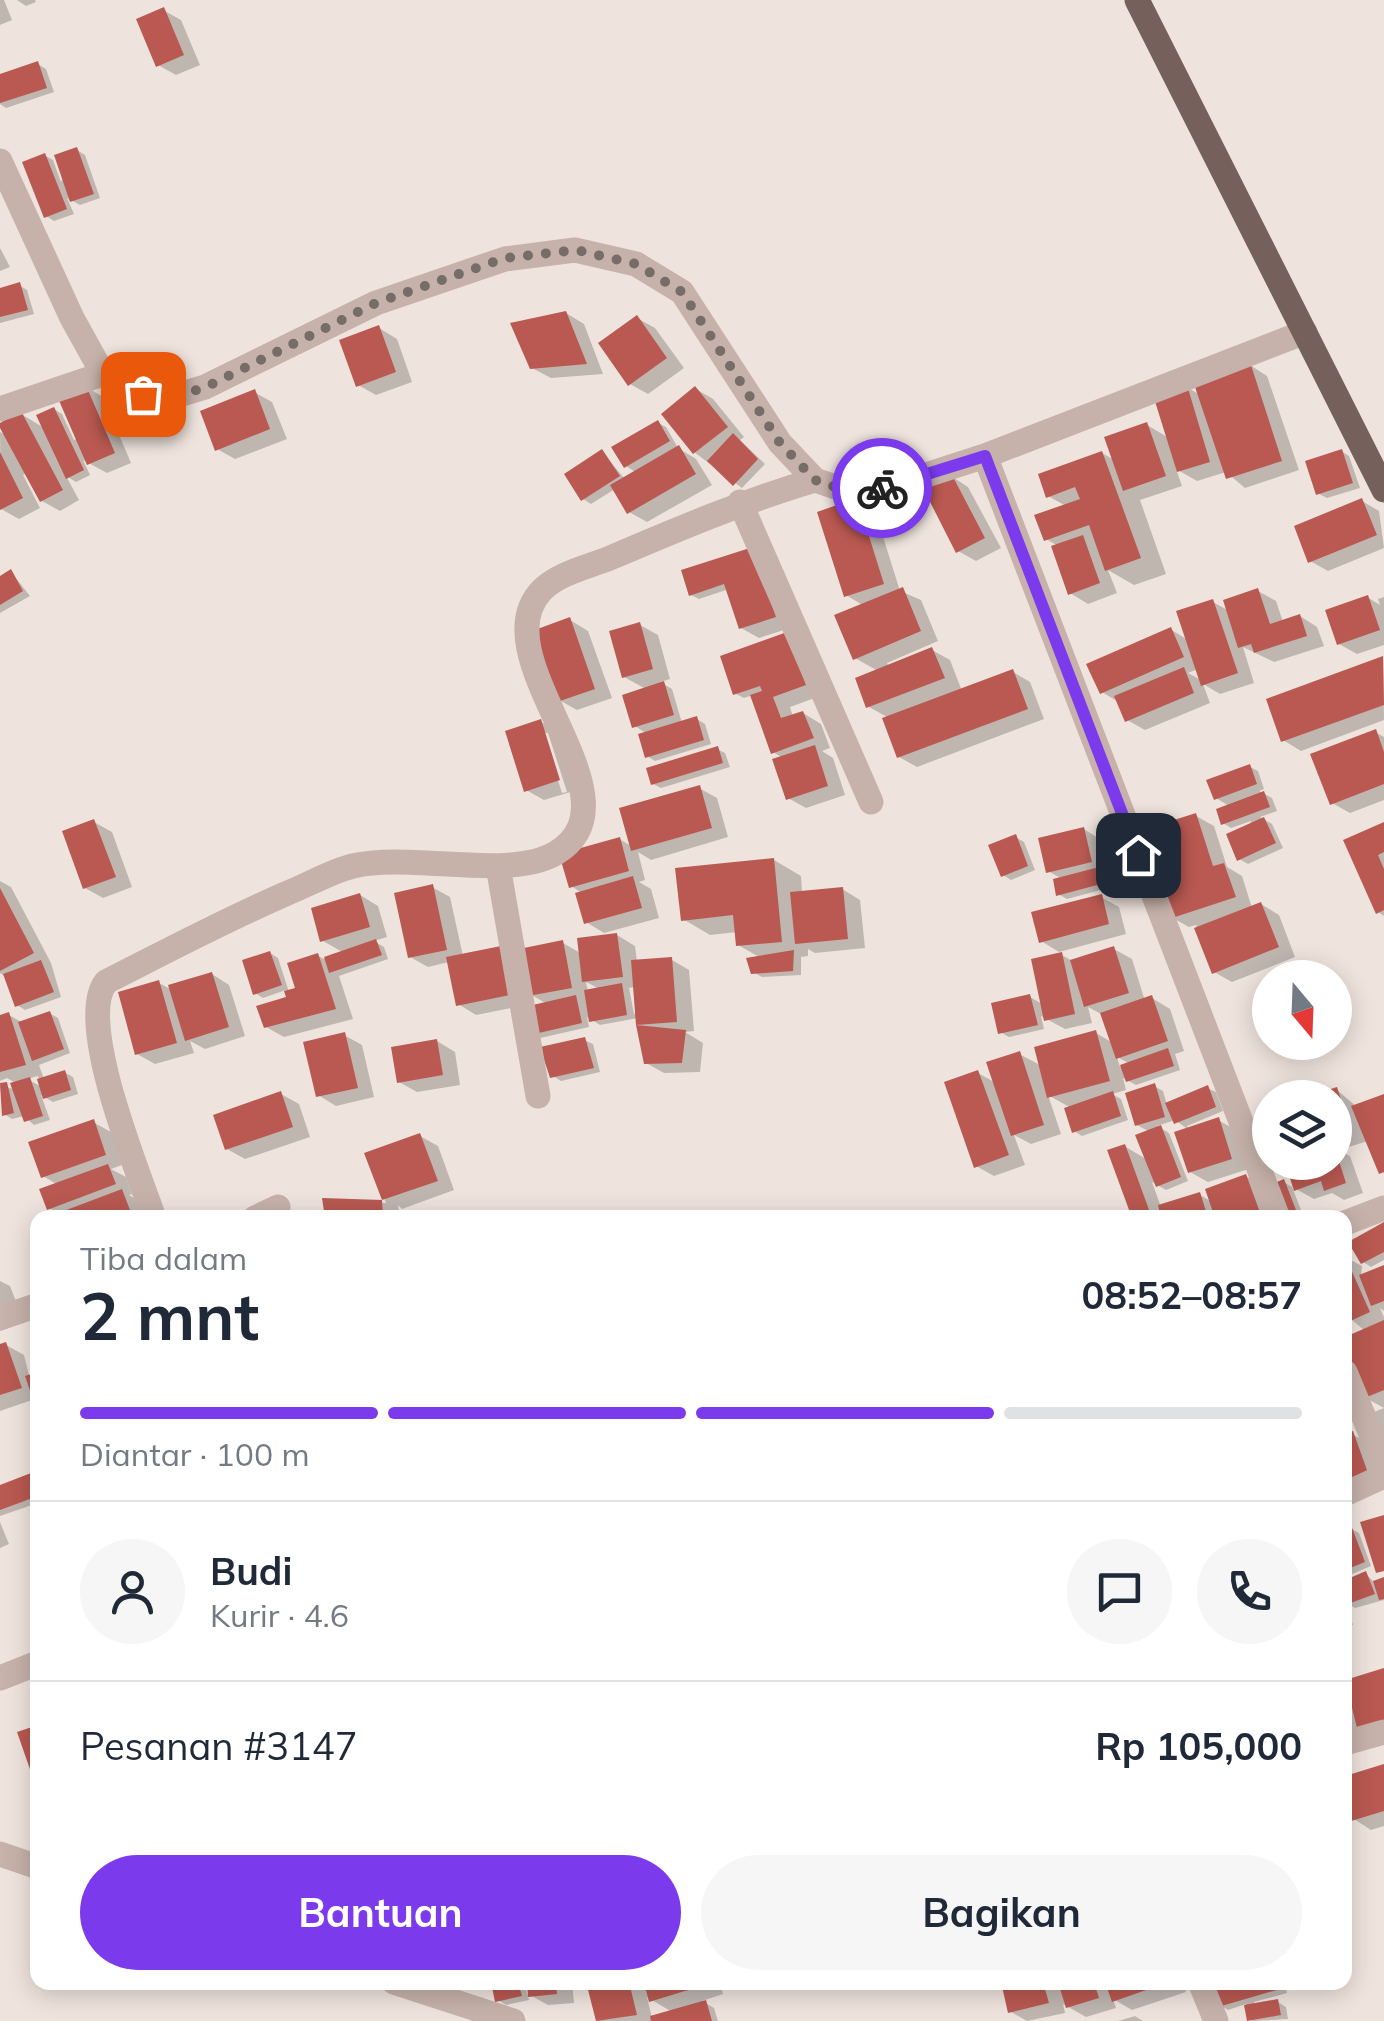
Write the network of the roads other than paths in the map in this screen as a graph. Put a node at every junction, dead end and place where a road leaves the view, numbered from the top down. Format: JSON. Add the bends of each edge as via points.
{"nodes":[{"id":1,"x":1137,"y":0,"type":"edge"},
{"id":2,"x":0,"y":161,"type":"edge"},
{"id":3,"x":1304,"y":332,"type":"junction"},
{"id":4,"x":103,"y":374,"type":"junction"},
{"id":5,"x":0,"y":410,"type":"edge"},
{"id":6,"x":985,"y":456,"type":"junction"},
{"id":7,"x":815,"y":480,"type":"junction"},
{"id":8,"x":1384,"y":490,"type":"edge"},
{"id":9,"x":740,"y":502,"type":"junction"},
{"id":10,"x":870,"y":802,"type":"dead end"},
{"id":11,"x":498,"y":866,"type":"junction"},
{"id":12,"x":538,"y":1096,"type":"dead end"},
{"id":13,"x":1384,"y":1208,"type":"edge"},
{"id":14,"x":151,"y":1210,"type":"edge"},
{"id":15,"x":1275,"y":1210,"type":"edge"},
{"id":16,"x":1352,"y":1220,"type":"edge"},
{"id":17,"x":30,"y":1308,"type":"edge"},
{"id":18,"x":0,"y":1318,"type":"edge"},
{"id":19,"x":1352,"y":1389,"type":"edge"},
{"id":20,"x":1384,"y":1465,"type":"edge"},
{"id":21,"x":1384,"y":1476,"type":"edge"},
{"id":22,"x":1352,"y":1491,"type":"edge"},
{"id":23,"x":30,"y":1666,"type":"edge"},
{"id":24,"x":0,"y":1678,"type":"edge"},
{"id":25,"x":1384,"y":1732,"type":"edge"},
{"id":26,"x":1352,"y":1741,"type":"edge"},
{"id":27,"x":0,"y":1854,"type":"edge"},
{"id":28,"x":30,"y":1863,"type":"edge"},
{"id":29,"x":418,"y":1990,"type":"edge"},
{"id":30,"x":1203,"y":1990,"type":"edge"},
{"id":31,"x":512,"y":2021,"type":"edge"},
{"id":32,"x":1216,"y":2021,"type":"edge"}],
"edges":[{"from":1,"to":3,"type":"main road"},
{"from":2,"to":4,"type":"street"},
{"from":3,"to":6,"type":"street"},
{"from":3,"to":8,"type":"main road"},
{"from":4,"to":5,"type":"street"},
{"from":4,"to":7,"type":"street","via":[[143,394],[172,397],[204,388],[376,303],[505,258],[576,250],[636,264],[682,292],[780,443]]},
{"from":6,"to":7,"type":"street","via":[[886,488],[850,492]]},
{"from":6,"to":15,"type":"street"},
{"from":7,"to":9,"type":"street"},
{"from":9,"to":10,"type":"street"},
{"from":9,"to":11,"type":"street","via":[[559,578],[534,600],[524,635],[566,739],[585,810],[580,828],[555,854]]},
{"from":11,"to":12,"type":"street"},
{"from":11,"to":14,"type":"street","via":[[396,860],[352,866],[106,982],[96,998],[105,1068]]},
{"from":13,"to":16,"type":"street"},
{"from":17,"to":18,"type":"street"},
{"from":19,"to":20,"type":"street"},
{"from":21,"to":22,"type":"street"},
{"from":23,"to":24,"type":"street"},
{"from":25,"to":26,"type":"street"},
{"from":27,"to":28,"type":"street"},
{"from":29,"to":31,"type":"street"},
{"from":30,"to":32,"type":"street"}]}
